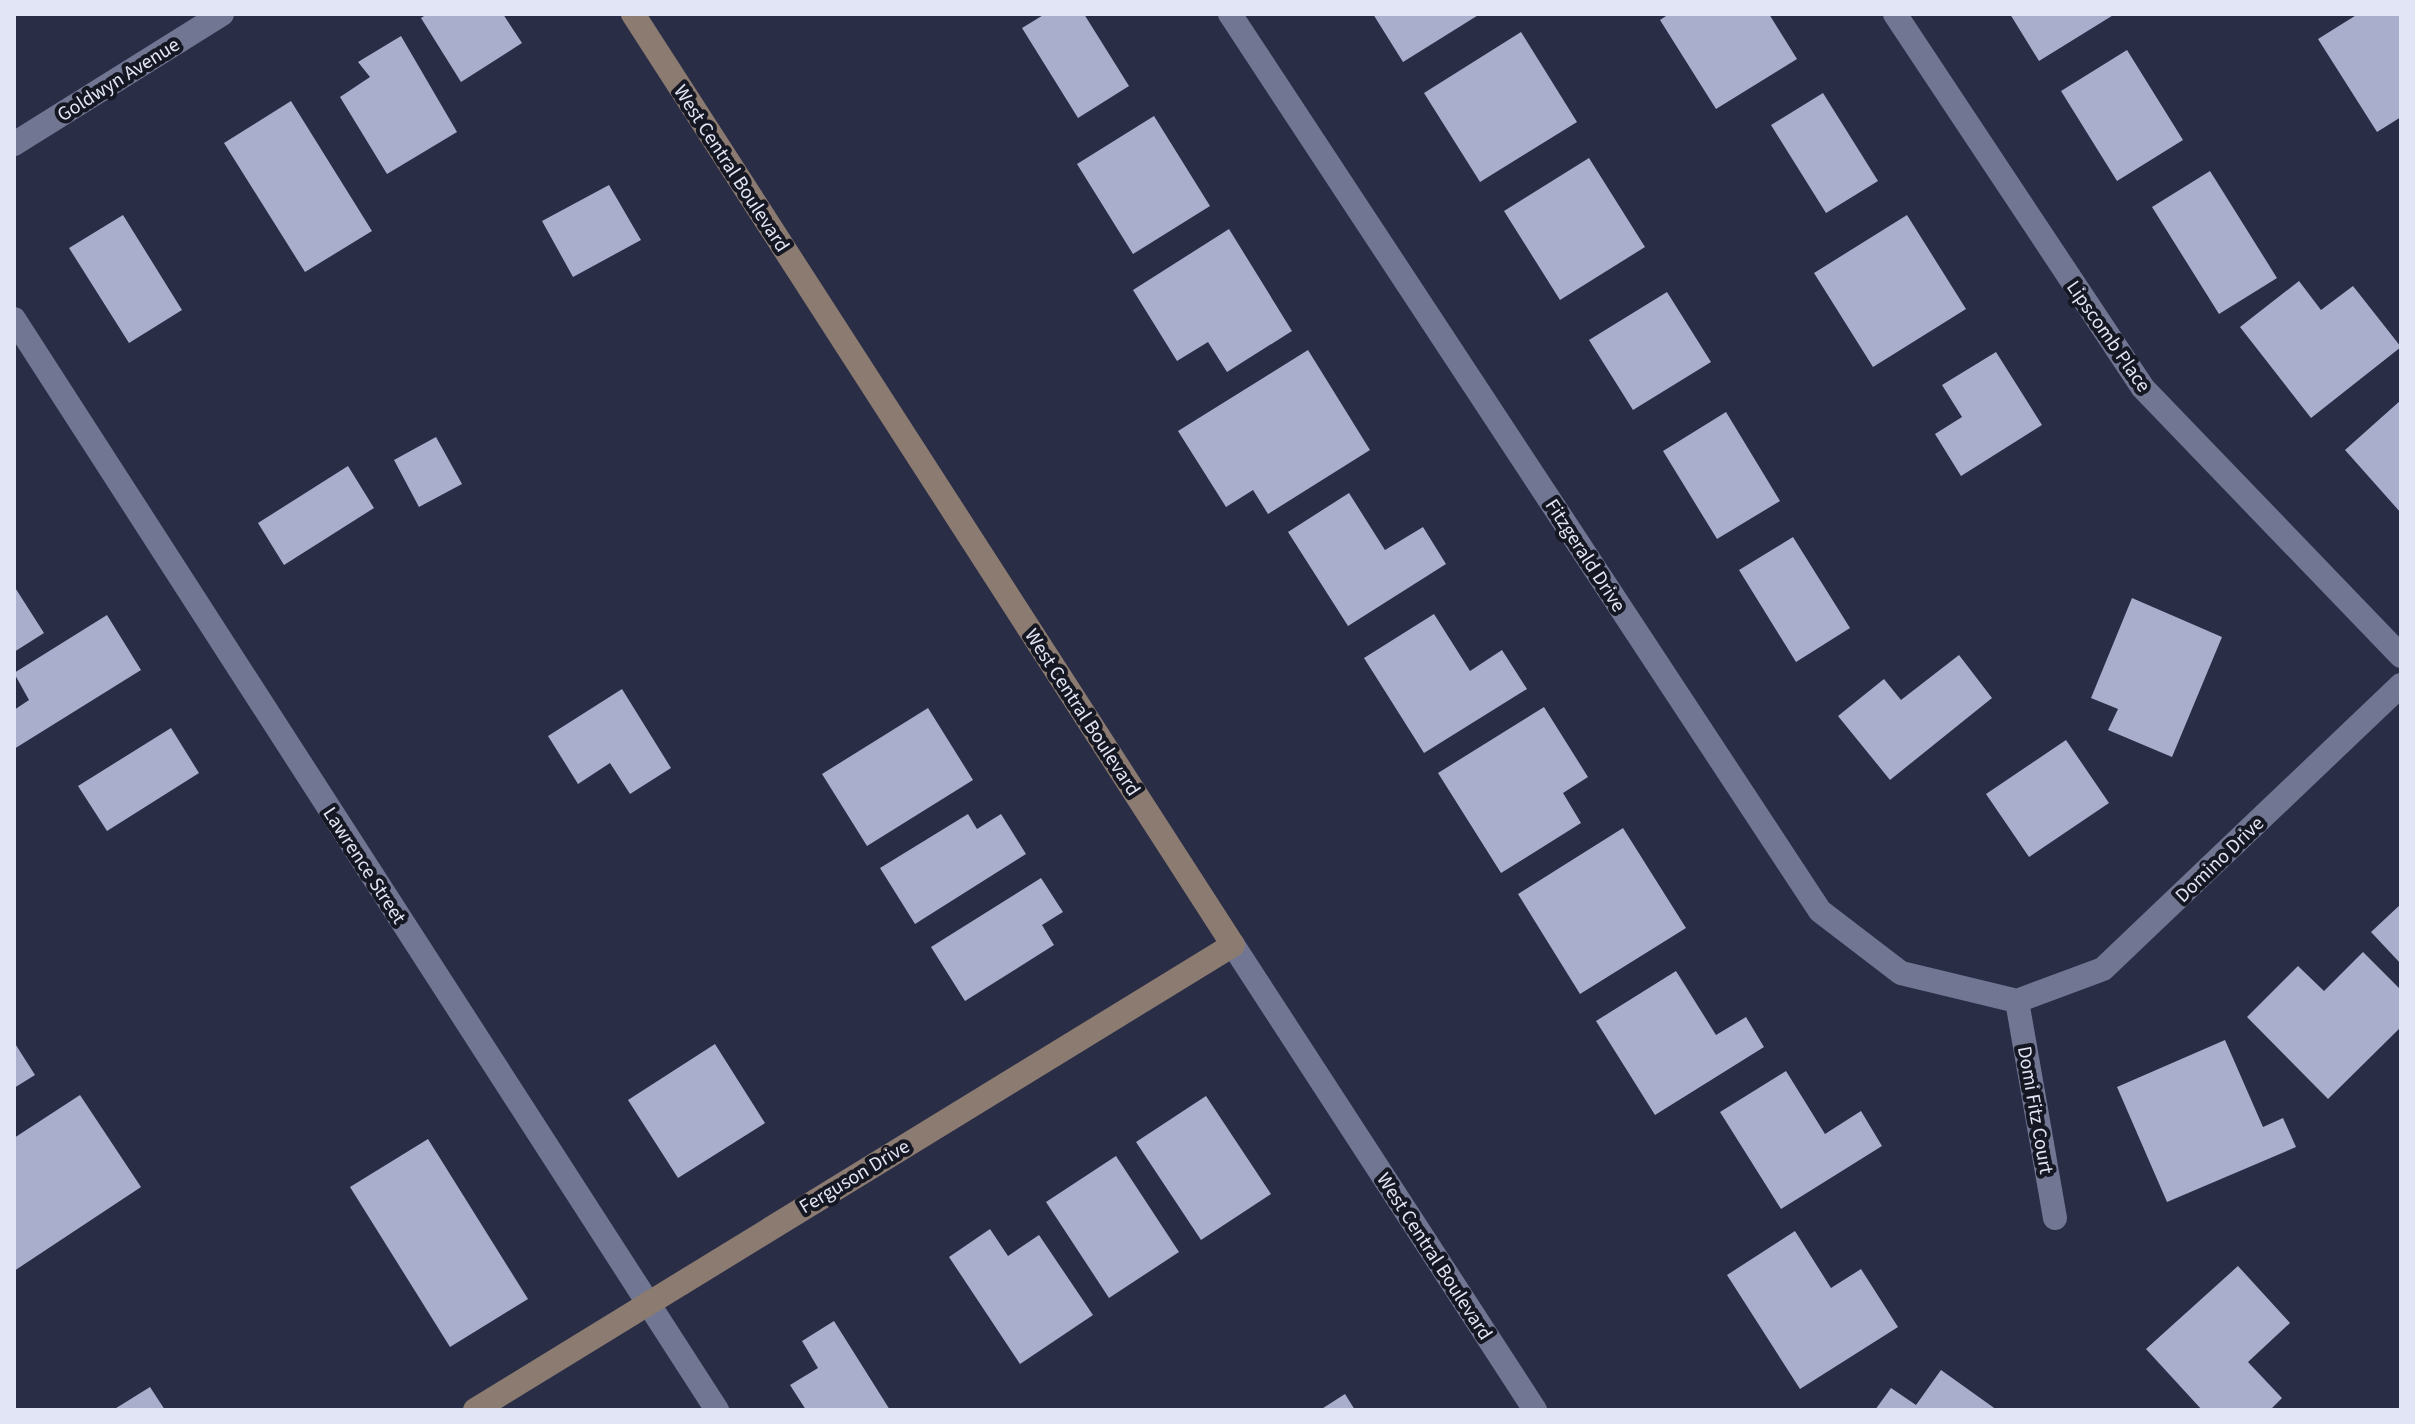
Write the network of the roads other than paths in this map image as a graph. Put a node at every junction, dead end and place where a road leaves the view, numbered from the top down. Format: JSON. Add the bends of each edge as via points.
{"nodes":[{"id":1,"x":222,"y":14,"type":"edge"},
{"id":2,"x":633,"y":14,"type":"edge"},
{"id":3,"x":1230,"y":14,"type":"edge"},
{"id":4,"x":1895,"y":14,"type":"edge"},
{"id":5,"x":14,"y":144,"type":"edge"},
{"id":6,"x":14,"y":319,"type":"edge"},
{"id":7,"x":2401,"y":656,"type":"edge"},
{"id":8,"x":2401,"y":685,"type":"edge"},
{"id":9,"x":1233,"y":945,"type":"junction"},
{"id":10,"x":2017,"y":1001,"type":"junction"},
{"id":11,"x":2055,"y":1218,"type":"dead end"},
{"id":12,"x":647,"y":1302,"type":"junction"},
{"id":13,"x":475,"y":1410,"type":"edge"},
{"id":14,"x":717,"y":1410,"type":"edge"},
{"id":15,"x":1535,"y":1410,"type":"edge"}],
"edges":[{"from":1,"to":5,"type":"street","name":"Goldwyn Avenue"},
{"from":2,"to":9,"type":"street","name":"West Central Boulevard"},
{"from":3,"to":10,"type":"street","name":"Fitzgerald Drive","via":[[1820,911],[1901,973]]},
{"from":4,"to":7,"type":"street","name":"Lipscomb Place","via":[[2143,388]]},
{"from":6,"to":12,"type":"street","name":"Lawrence Street"},
{"from":8,"to":10,"type":"street","name":"Domino Drive","via":[[2103,969]]},
{"from":9,"to":12,"type":"street","name":"Ferguson Drive"},
{"from":9,"to":15,"type":"street","name":"West Central Boulevard"},
{"from":10,"to":11,"type":"street","name":"Domi Fitz Court"},
{"from":12,"to":13,"type":"street","name":"Ferguson Drive"},
{"from":12,"to":14,"type":"street","name":"Lawrence Street"}]}
